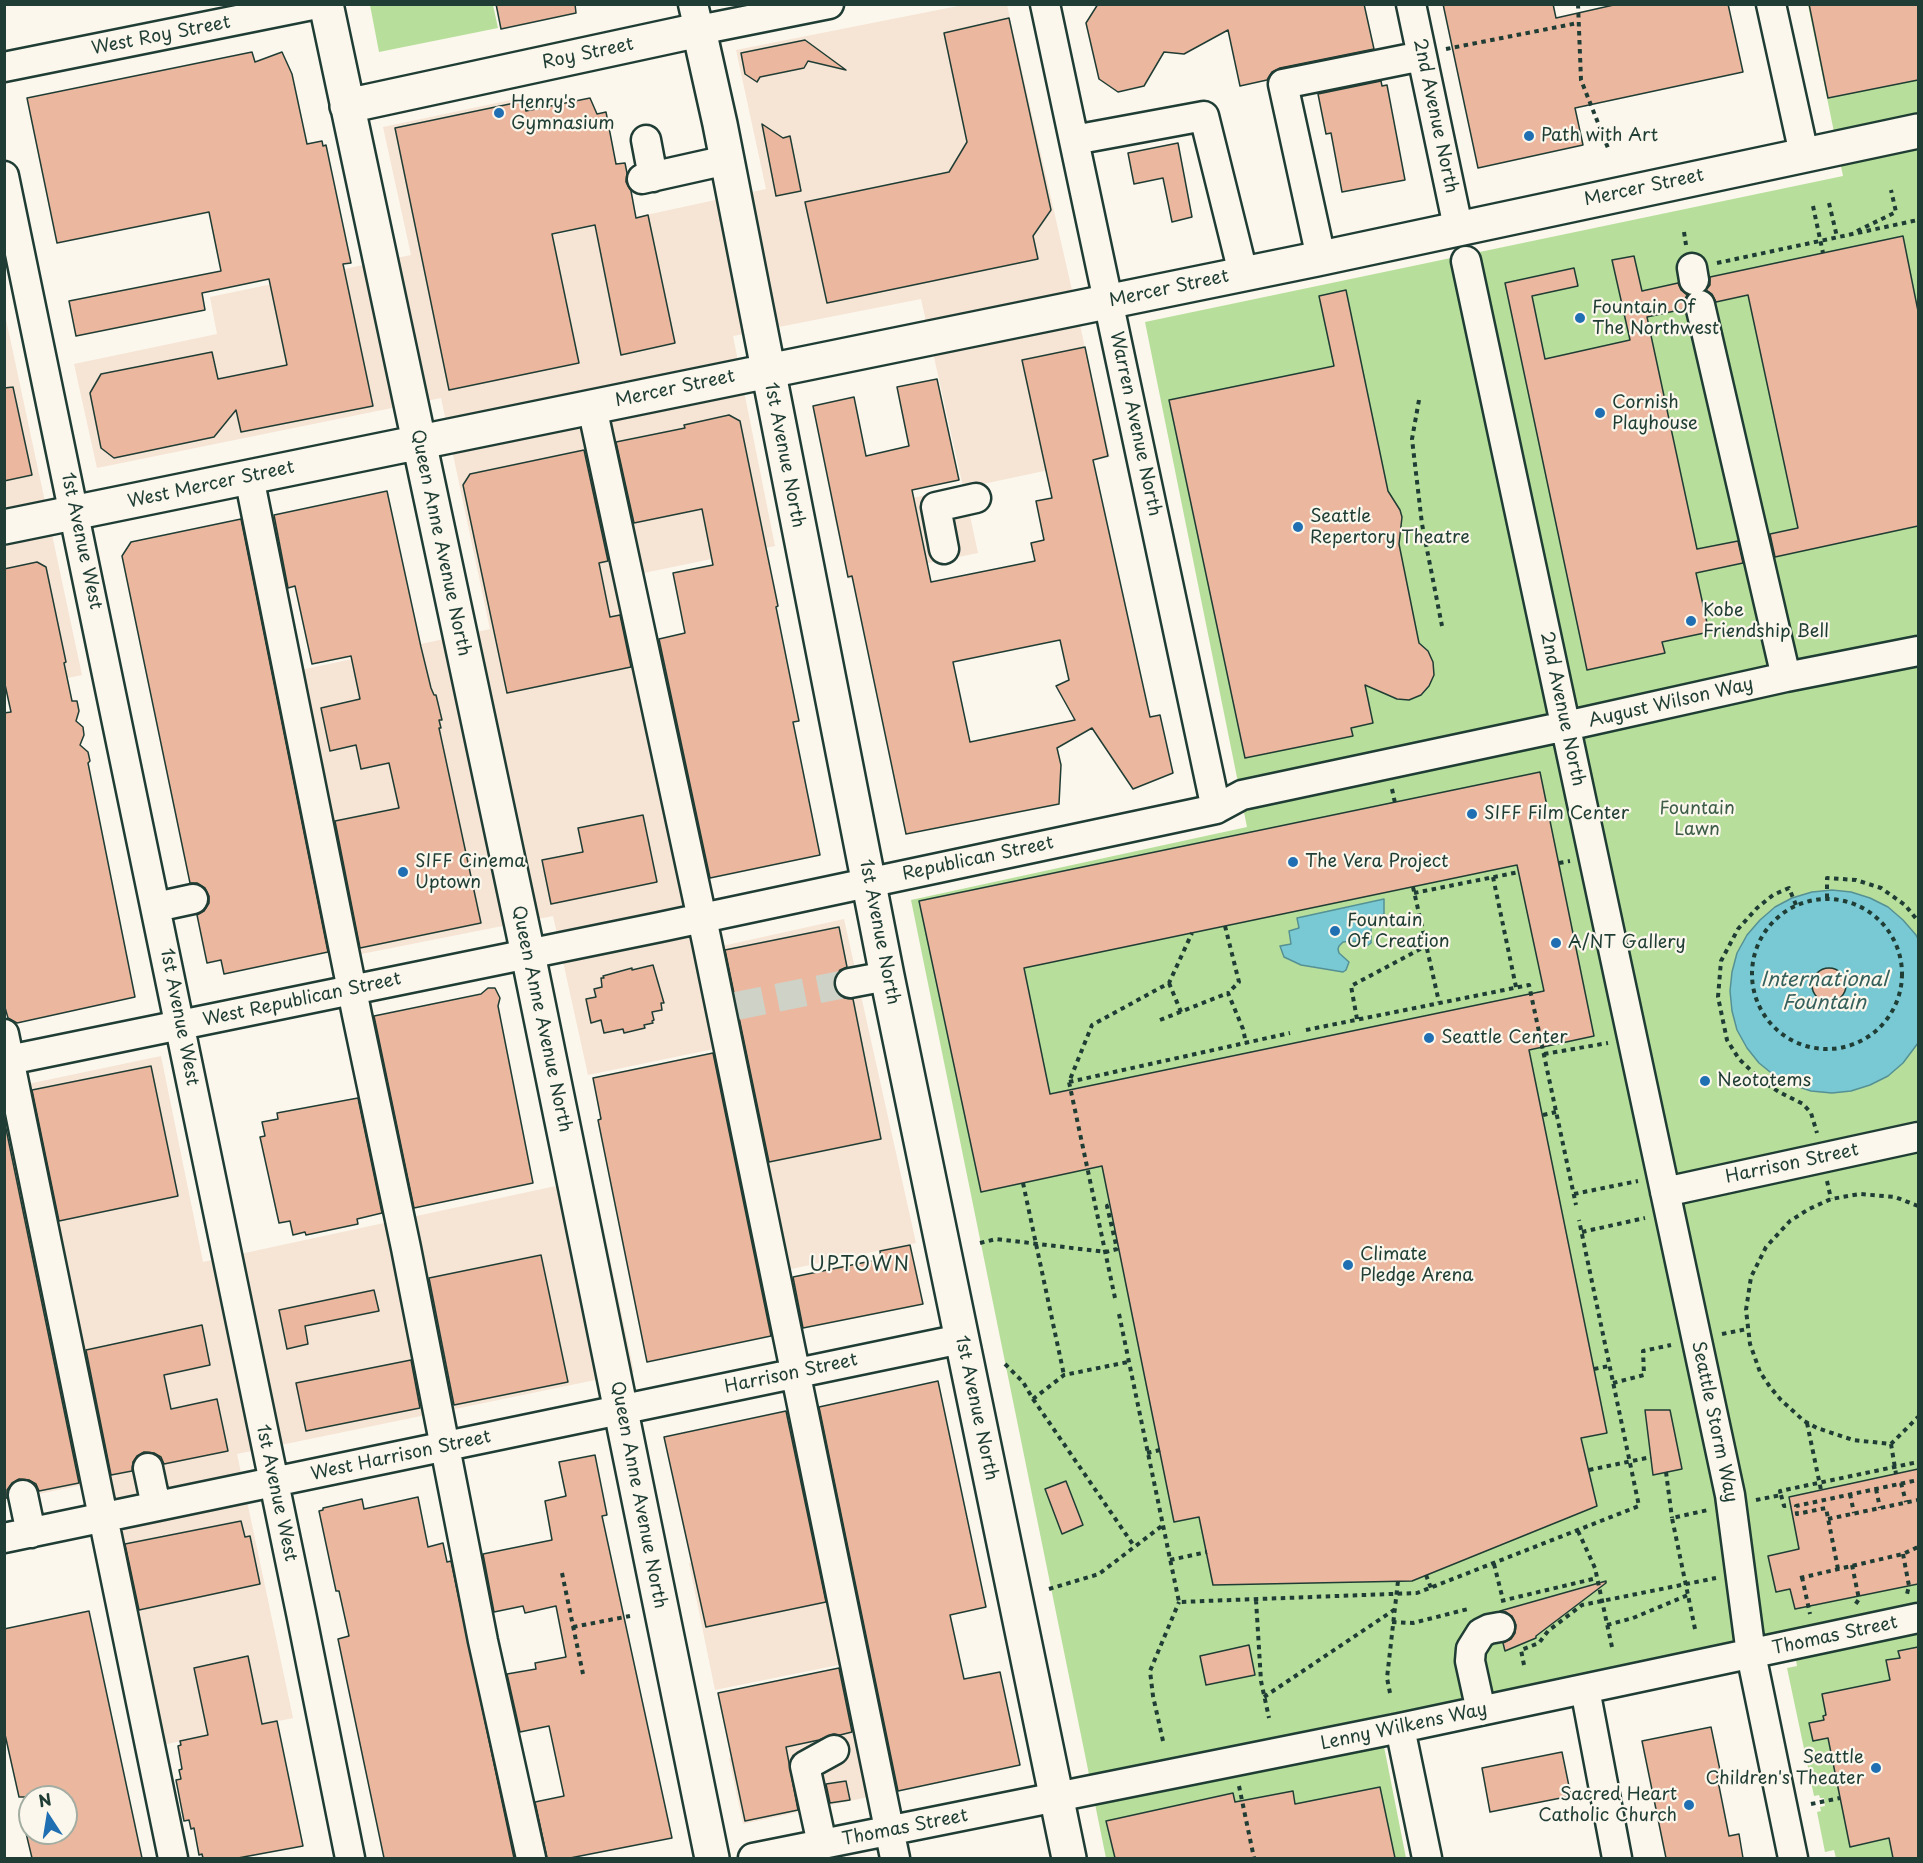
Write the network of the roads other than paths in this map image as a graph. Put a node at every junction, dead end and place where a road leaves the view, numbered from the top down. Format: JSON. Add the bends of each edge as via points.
{"nodes":[{"id":1,"x":317,"y":4,"type":"edge"},
{"id":2,"x":326,"y":4,"type":"edge"},
{"id":3,"x":829,"y":4,"type":"edge"},
{"id":4,"x":1045,"y":4,"type":"edge"},
{"id":5,"x":1411,"y":4,"type":"edge"},
{"id":6,"x":1771,"y":4,"type":"edge"},
{"id":7,"x":266,"y":9,"type":"edge"},
{"id":8,"x":696,"y":17,"type":"edge"},
{"id":9,"x":1431,"y":53,"type":"junction"},
{"id":10,"x":4,"y":67,"type":"edge"},
{"id":11,"x":347,"y":106,"type":"junction"},
{"id":12,"x":1918,"y":131,"type":"edge"},
{"id":13,"x":646,"y":140,"type":"dead end"},
{"id":14,"x":1074,"y":140,"type":"junction"},
{"id":15,"x":1804,"y":154,"type":"junction"},
{"id":16,"x":727,"y":160,"type":"junction"},
{"id":17,"x":4,"y":176,"type":"edge"},
{"id":18,"x":1458,"y":227,"type":"junction"},
{"id":19,"x":1321,"y":258,"type":"junction"},
{"id":20,"x":1466,"y":261,"type":"dead end"},
{"id":21,"x":1243,"y":273,"type":"junction"},
{"id":22,"x":1700,"y":279,"type":"road end"},
{"id":23,"x":1109,"y":302,"type":"junction"},
{"id":24,"x":768,"y":370,"type":"junction"},
{"id":25,"x":592,"y":407,"type":"junction"},
{"id":26,"x":418,"y":443,"type":"junction"},
{"id":27,"x":249,"y":477,"type":"junction"},
{"id":28,"x":976,"y":498,"type":"dead end"},
{"id":29,"x":75,"y":513,"type":"junction"},
{"id":30,"x":4,"y":527,"type":"edge"},
{"id":31,"x":944,"y":549,"type":"dead end"},
{"id":32,"x":1918,"y":651,"type":"edge"},
{"id":33,"x":1786,"y":677,"type":"junction"},
{"id":34,"x":1566,"y":726,"type":"junction"},
{"id":35,"x":1216,"y":809,"type":"junction"},
{"id":36,"x":869,"y":882,"type":"junction"},
{"id":37,"x":193,"y":899,"type":"dead end"},
{"id":38,"x":156,"y":907,"type":"junction"},
{"id":39,"x":702,"y":918,"type":"junction"},
{"id":40,"x":528,"y":954,"type":"junction"},
{"id":41,"x":887,"y":976,"type":"junction"},
{"id":42,"x":850,"y":983,"type":"tunnel mouth"},
{"id":43,"x":352,"y":990,"type":"junction"},
{"id":44,"x":180,"y":1025,"type":"junction"},
{"id":45,"x":6,"y":1052,"type":"edge"},
{"id":46,"x":1918,"y":1137,"type":"edge"},
{"id":47,"x":1666,"y":1194,"type":"junction"},
{"id":48,"x":961,"y":1338,"type":"junction"},
{"id":49,"x":795,"y":1374,"type":"junction"},
{"id":50,"x":621,"y":1410,"type":"junction"},
{"id":51,"x":444,"y":1447,"type":"junction"},
{"id":52,"x":148,"y":1468,"type":"dead end"},
{"id":53,"x":273,"y":1482,"type":"junction"},
{"id":54,"x":23,"y":1495,"type":"dead end"},
{"id":55,"x":156,"y":1506,"type":"junction"},
{"id":56,"x":102,"y":1518,"type":"junction"},
{"id":57,"x":18,"y":1536,"type":"edge"},
{"id":58,"x":1501,"y":1613,"type":"road end"},
{"id":59,"x":1918,"y":1618,"type":"edge"},
{"id":60,"x":1751,"y":1654,"type":"junction"},
{"id":61,"x":1585,"y":1689,"type":"junction"},
{"id":62,"x":1481,"y":1711,"type":"junction"},
{"id":63,"x":1400,"y":1728,"type":"junction"},
{"id":64,"x":834,"y":1750,"type":"dead end"},
{"id":65,"x":1057,"y":1798,"type":"junction"},
{"id":66,"x":889,"y":1830,"type":"junction"},
{"id":67,"x":822,"y":1844,"type":"junction"},
{"id":68,"x":172,"y":1858,"type":"edge"},
{"id":69,"x":350,"y":1858,"type":"edge"},
{"id":70,"x":531,"y":1858,"type":"edge"},
{"id":71,"x":712,"y":1858,"type":"edge"},
{"id":72,"x":753,"y":1858,"type":"edge"},
{"id":73,"x":895,"y":1858,"type":"edge"},
{"id":74,"x":1069,"y":1858,"type":"edge"},
{"id":75,"x":1427,"y":1858,"type":"edge"},
{"id":76,"x":1617,"y":1858,"type":"edge"},
{"id":77,"x":1793,"y":1858,"type":"edge"}],
"edges":[{"from":1,"to":7,"type":"street","name":"West Roy Street"},
{"from":2,"to":11,"type":"main road","name":"Queen Anne Avenue North"},
{"from":3,"to":8,"type":"street","name":"Roy Street"},
{"from":4,"to":14,"type":"street","name":"Warren Avenue North"},
{"from":5,"to":9,"type":"street","name":"2nd Avenue North"},
{"from":6,"to":15,"type":"street"},
{"from":7,"to":10,"type":"street","name":"West Roy Street"},
{"from":8,"to":11,"type":"main road","name":"Roy Street"},
{"from":8,"to":16,"type":"main road","name":"1st Avenue North"},
{"from":9,"to":18,"type":"street","name":"2nd Avenue North"},
{"from":9,"to":19,"type":"street","via":[[1283,84]]},
{"from":11,"to":26,"type":"main road","name":"Queen Anne Avenue North"},
{"from":12,"to":15,"type":"main road","name":"Mercer Street"},
{"from":13,"to":16,"type":"street","via":[[648,178]]},
{"from":14,"to":21,"type":"street","via":[[1204,116]]},
{"from":14,"to":23,"type":"street","name":"Warren Avenue North"},
{"from":15,"to":18,"type":"main road","name":"Mercer Street"},
{"from":16,"to":24,"type":"main road","name":"1st Avenue North"},
{"from":17,"to":29,"type":"street","name":"1st Avenue West"},
{"from":18,"to":19,"type":"main road","name":"Mercer Street"},
{"from":19,"to":21,"type":"main road","name":"Mercer Street"},
{"from":20,"to":34,"type":"street","name":"2nd Avenue North"},
{"from":21,"to":23,"type":"main road","name":"Mercer Street"},
{"from":22,"to":33,"type":"street"},
{"from":23,"to":24,"type":"main road","name":"Mercer Street"},
{"from":23,"to":35,"type":"street","name":"Warren Avenue North"},
{"from":24,"to":25,"type":"main road","name":"Mercer Street"},
{"from":24,"to":36,"type":"main road","name":"1st Avenue North"},
{"from":25,"to":26,"type":"main road","name":"Mercer Street"},
{"from":25,"to":39,"type":"street"},
{"from":26,"to":27,"type":"main road","name":"West Mercer Street"},
{"from":26,"to":40,"type":"main road","name":"Queen Anne Avenue North"},
{"from":27,"to":29,"type":"main road","name":"West Mercer Street"},
{"from":27,"to":43,"type":"street"},
{"from":28,"to":31,"type":"street","via":[[936,507]]},
{"from":29,"to":30,"type":"main road","name":"West Mercer Street"},
{"from":29,"to":38,"type":"street","name":"1st Avenue West"},
{"from":32,"to":33,"type":"street","name":"August Wilson Way"},
{"from":33,"to":34,"type":"street","name":"August Wilson Way"},
{"from":34,"to":35,"type":"street","name":"August Wilson Way","via":[[1242,795]]},
{"from":34,"to":47,"type":"street","name":"2nd Avenue North"},
{"from":35,"to":36,"type":"street","name":"Republican Street"},
{"from":36,"to":39,"type":"street","name":"Republican Street"},
{"from":36,"to":41,"type":"main road","name":"1st Avenue North"},
{"from":37,"to":38,"type":"street"},
{"from":38,"to":44,"type":"street","name":"1st Avenue West"},
{"from":39,"to":40,"type":"street","name":"Republican Street"},
{"from":39,"to":49,"type":"street","via":[[728,1008]]},
{"from":40,"to":43,"type":"street","name":"West Republican Street"},
{"from":40,"to":50,"type":"main road","name":"Queen Anne Avenue North"},
{"from":41,"to":42,"type":"street"},
{"from":41,"to":48,"type":"main road","name":"1st Avenue North"},
{"from":43,"to":44,"type":"street","name":"West Republican Street"},
{"from":43,"to":51,"type":"street"},
{"from":44,"to":45,"type":"street","name":"West Republican Street"},
{"from":44,"to":53,"type":"street","name":"1st Avenue West"},
{"from":45,"to":56,"type":"street"},
{"from":46,"to":47,"type":"street","name":"Harrison Street"},
{"from":47,"to":60,"type":"street","name":"Seattle Storm Way","via":[[1730,1495]]},
{"from":48,"to":49,"type":"street","name":"Harrison Street"},
{"from":48,"to":65,"type":"main road","name":"1st Avenue North"},
{"from":49,"to":50,"type":"street","name":"Harrison Street"},
{"from":49,"to":66,"type":"street","via":[[817,1459],[878,1749]]},
{"from":50,"to":51,"type":"street","name":"West Harrison Street"},
{"from":50,"to":71,"type":"main road","name":"Queen Anne Avenue North"},
{"from":51,"to":53,"type":"street","name":"West Harrison Street"},
{"from":51,"to":70,"type":"street"},
{"from":52,"to":55,"type":"street"},
{"from":53,"to":55,"type":"street","name":"West Harrison Street"},
{"from":53,"to":69,"type":"street","name":"1st Avenue West"},
{"from":54,"to":57,"type":"street"},
{"from":55,"to":56,"type":"street","name":"West Harrison Street"},
{"from":56,"to":57,"type":"street","name":"West Harrison Street"},
{"from":56,"to":68,"type":"street"},
{"from":58,"to":62,"type":"street","via":[[1471,1649]]},
{"from":59,"to":60,"type":"street","name":"Thomas Street"},
{"from":60,"to":61,"type":"street","name":"Lenny Wilkens Way"},
{"from":60,"to":77,"type":"street","name":"Seattle Storm Way"},
{"from":61,"to":62,"type":"street","name":"Lenny Wilkens Way"},
{"from":61,"to":76,"type":"street"},
{"from":62,"to":63,"type":"street","name":"Lenny Wilkens Way"},
{"from":63,"to":65,"type":"street","name":"Lenny Wilkens Way"},
{"from":63,"to":75,"type":"street"},
{"from":64,"to":67,"type":"street","via":[[805,1766]]},
{"from":65,"to":66,"type":"street","name":"Thomas Street"},
{"from":65,"to":74,"type":"main road","name":"1st Avenue North"},
{"from":66,"to":67,"type":"street","name":"Thomas Street"},
{"from":66,"to":73,"type":"street"},
{"from":67,"to":72,"type":"street","name":"Thomas Street"}]}
